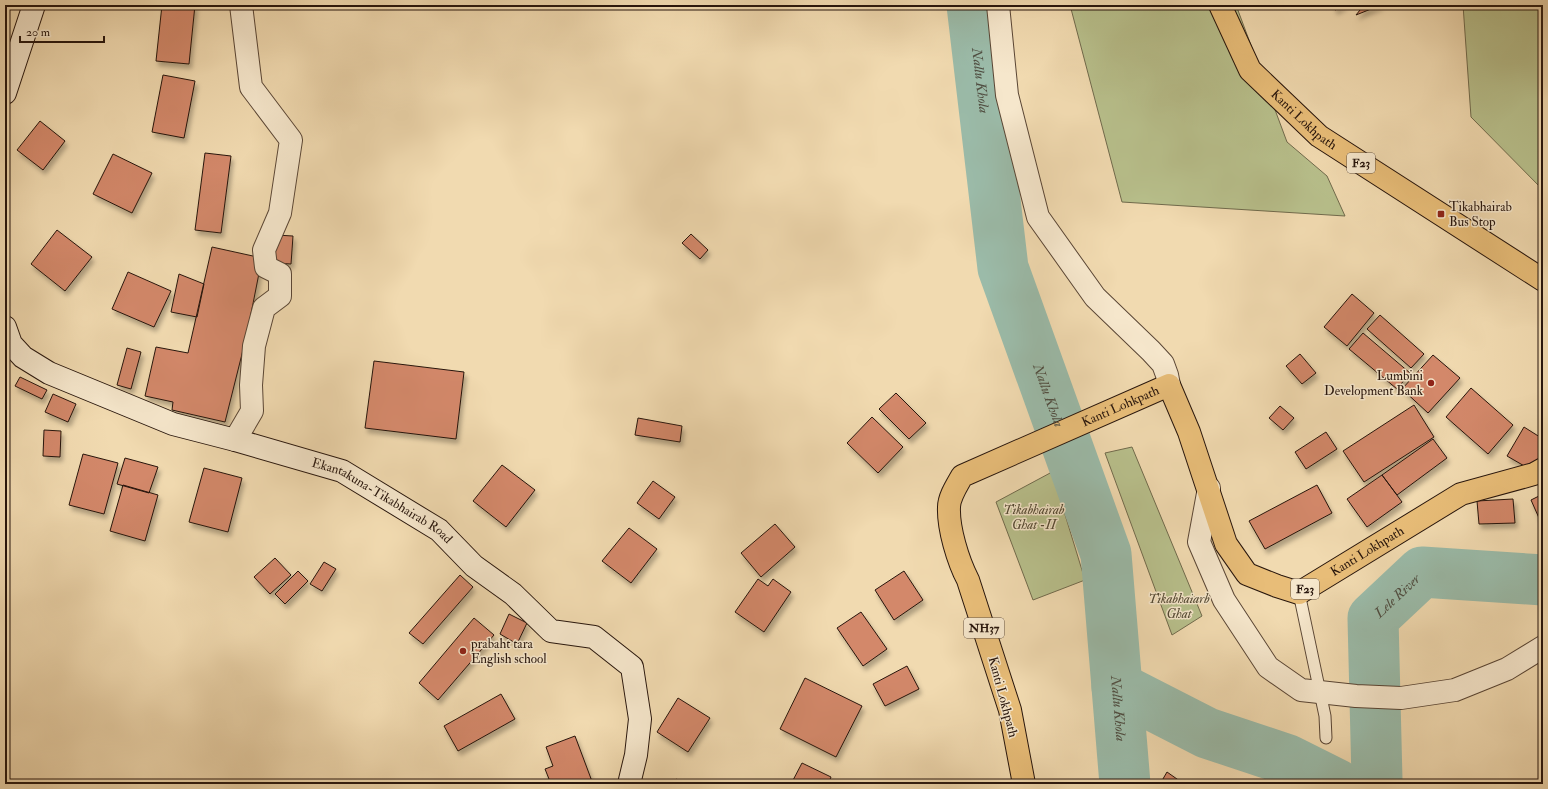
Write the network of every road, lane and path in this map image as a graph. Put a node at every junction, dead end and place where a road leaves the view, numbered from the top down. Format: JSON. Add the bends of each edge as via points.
{"nodes":[{"id":1,"x":34,"y":5,"type":"edge"},
{"id":2,"x":241,"y":5,"type":"edge"},
{"id":3,"x":998,"y":5,"type":"edge"},
{"id":4,"x":1220,"y":5,"type":"edge"},
{"id":5,"x":5,"y":93,"type":"edge"},
{"id":6,"x":1543,"y":280,"type":"edge"},
{"id":7,"x":5,"y":327,"type":"edge"},
{"id":8,"x":1169,"y":385,"type":"junction"},
{"id":9,"x":235,"y":440,"type":"junction"},
{"id":10,"x":1543,"y":469,"type":"edge"},
{"id":11,"x":962,"y":476,"type":"joint"},
{"id":12,"x":1209,"y":488,"type":"junction"},
{"id":13,"x":1299,"y":593,"type":"junction"},
{"id":14,"x":1543,"y":647,"type":"edge"},
{"id":15,"x":1326,"y":738,"type":"dead end"},
{"id":16,"x":629,"y":784,"type":"edge"},
{"id":17,"x":1024,"y":784,"type":"edge"}],
"edges":[{"from":1,"to":5,"type":"street"},
{"from":2,"to":9,"type":"street","via":[[251,87],[291,140],[280,213],[264,250],[266,267],[280,274],[280,296],[264,308],[254,346],[252,411]]},
{"from":3,"to":8,"type":"street","via":[[1007,95],[1038,217],[1096,297],[1162,364]]},
{"from":4,"to":6,"type":"main road","name":"Kanti Lokhpath","number":"F23","via":[[1250,70],[1319,136]]},
{"from":7,"to":9,"type":"street","name":"Ekantakuna-Tikabhairab Road","via":[[11,344],[23,357],[49,374],[173,424]]},
{"from":8,"to":11,"type":"main road","name":"Kanti Lohkpath","number":"NH37"},
{"from":8,"to":12,"type":"main road","number":"F23"},
{"from":9,"to":16,"type":"street","name":"Ekantakuna-Tikabhairab Road","via":[[342,471],[439,530],[474,566],[513,594],[551,631],[594,637],[632,667],[640,719],[636,755]]},
{"from":10,"to":13,"type":"main road","name":"Kanti Lokhpath","number":"F23","via":[[1534,474],[1461,494]]},
{"from":11,"to":17,"type":"main road","name":"Kanti Lokhpath","number":"NH37","via":[[949,507],[952,534],[1010,710]]},
{"from":12,"to":13,"type":"main road","number":"F23","via":[[1226,544],[1248,574]]},
{"from":12,"to":14,"type":"street","via":[[1199,542],[1224,600],[1268,667],[1301,690],[1401,698],[1455,690],[1507,668]]},
{"from":13,"to":15,"type":"lane","via":[[1325,716]]}]}
